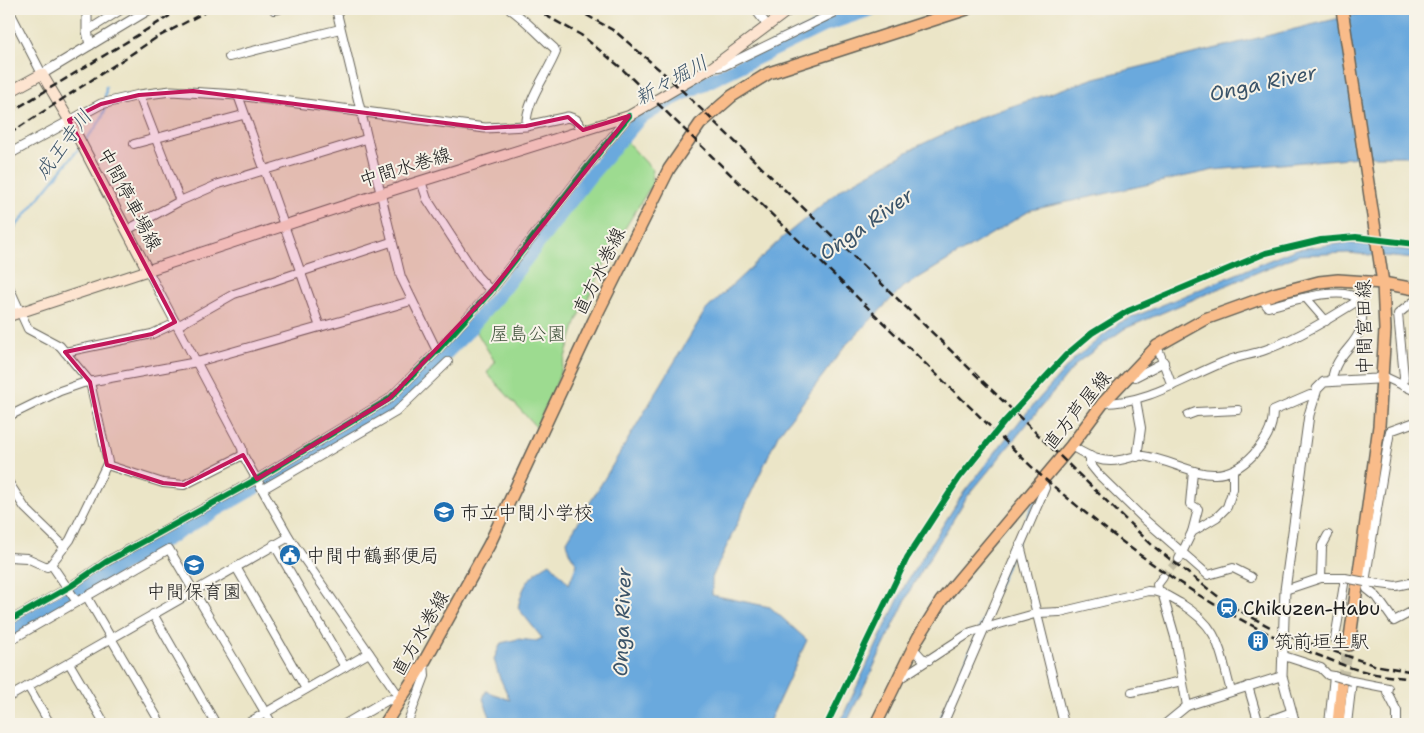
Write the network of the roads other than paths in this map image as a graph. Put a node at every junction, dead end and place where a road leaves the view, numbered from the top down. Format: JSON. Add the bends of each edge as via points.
{"nodes":[{"id":1,"x":87,"y":9,"type":"edge"},
{"id":2,"x":122,"y":9,"type":"edge"},
{"id":3,"x":150,"y":9,"type":"edge"},
{"id":4,"x":336,"y":9,"type":"edge"},
{"id":5,"x":510,"y":9,"type":"edge"},
{"id":6,"x":755,"y":9,"type":"edge"},
{"id":7,"x":790,"y":9,"type":"edge"},
{"id":8,"x":842,"y":9,"type":"edge"},
{"id":9,"x":967,"y":9,"type":"edge"},
{"id":10,"x":1342,"y":9,"type":"edge"},
{"id":11,"x":9,"y":10,"type":"edge"},
{"id":12,"x":767,"y":25,"type":"junction"},
{"id":13,"x":340,"y":29,"type":"junction"},
{"id":14,"x":87,"y":31,"type":"junction"},
{"id":15,"x":90,"y":45,"type":"junction"},
{"id":16,"x":228,"y":57,"type":"dead end"},
{"id":17,"x":712,"y":68,"type":"junction"},
{"id":18,"x":42,"y":74,"type":"junction"},
{"id":19,"x":9,"y":92,"type":"edge"},
{"id":20,"x":139,"y":94,"type":"junction"},
{"id":21,"x":238,"y":95,"type":"junction"},
{"id":22,"x":361,"y":112,"type":"junction"},
{"id":23,"x":244,"y":115,"type":"junction"},
{"id":24,"x":629,"y":116,"type":"junction"},
{"id":25,"x":70,"y":120,"type":"junction"},
{"id":26,"x":526,"y":126,"type":"junction"},
{"id":27,"x":583,"y":130,"type":"junction"},
{"id":28,"x":154,"y":138,"type":"junction"},
{"id":29,"x":366,"y":139,"type":"junction"},
{"id":30,"x":134,"y":144,"type":"dead end"},
{"id":31,"x":9,"y":154,"type":"edge"},
{"id":32,"x":264,"y":170,"type":"junction"},
{"id":33,"x":421,"y":181,"type":"junction"},
{"id":34,"x":380,"y":194,"type":"junction"},
{"id":35,"x":180,"y":201,"type":"junction"},
{"id":36,"x":283,"y":225,"type":"junction"},
{"id":37,"x":127,"y":230,"type":"junction"},
{"id":38,"x":391,"y":242,"type":"junction"},
{"id":39,"x":147,"y":269,"type":"junction"},
{"id":40,"x":302,"y":272,"type":"junction"},
{"id":41,"x":1382,"y":278,"type":"junction"},
{"id":42,"x":9,"y":287,"type":"edge"},
{"id":43,"x":1415,"y":289,"type":"edge"},
{"id":44,"x":491,"y":291,"type":"junction"},
{"id":45,"x":1306,"y":298,"type":"junction"},
{"id":46,"x":1262,"y":299,"type":"junction"},
{"id":47,"x":1359,"y":300,"type":"junction"},
{"id":48,"x":411,"y":301,"type":"junction"},
{"id":49,"x":1415,"y":302,"type":"edge"},
{"id":50,"x":20,"y":311,"type":"junction"},
{"id":51,"x":9,"y":316,"type":"edge"},
{"id":52,"x":1326,"y":321,"type":"junction"},
{"id":53,"x":176,"y":323,"type":"junction"},
{"id":54,"x":320,"y":327,"type":"junction"},
{"id":55,"x":1157,"y":346,"type":"junction"},
{"id":56,"x":437,"y":351,"type":"junction"},
{"id":57,"x":65,"y":352,"type":"junction"},
{"id":58,"x":196,"y":362,"type":"junction"},
{"id":59,"x":448,"y":362,"type":"dead end"},
{"id":60,"x":1164,"y":362,"type":"junction"},
{"id":61,"x":1135,"y":376,"type":"dead end"},
{"id":62,"x":1383,"y":376,"type":"junction"},
{"id":63,"x":1332,"y":380,"type":"junction"},
{"id":64,"x":90,"y":382,"type":"junction"},
{"id":65,"x":1172,"y":386,"type":"junction"},
{"id":66,"x":1403,"y":386,"type":"junction"},
{"id":67,"x":1415,"y":391,"type":"edge"},
{"id":68,"x":1314,"y":396,"type":"junction"},
{"id":69,"x":1136,"y":400,"type":"junction"},
{"id":70,"x":1103,"y":403,"type":"junction"},
{"id":71,"x":1238,"y":410,"type":"dead end"},
{"id":72,"x":1188,"y":414,"type":"dead end"},
{"id":73,"x":9,"y":416,"type":"edge"},
{"id":74,"x":1415,"y":422,"type":"edge"},
{"id":75,"x":1070,"y":446,"type":"junction"},
{"id":76,"x":243,"y":455,"type":"junction"},
{"id":77,"x":1090,"y":456,"type":"junction"},
{"id":78,"x":1137,"y":457,"type":"junction"},
{"id":79,"x":107,"y":465,"type":"junction"},
{"id":80,"x":1193,"y":471,"type":"junction"},
{"id":81,"x":1233,"y":472,"type":"junction"},
{"id":82,"x":1042,"y":480,"type":"junction"},
{"id":83,"x":9,"y":483,"type":"edge"},
{"id":84,"x":260,"y":484,"type":"junction"},
{"id":85,"x":1192,"y":532,"type":"junction"},
{"id":86,"x":1328,"y":535,"type":"dead end"},
{"id":87,"x":289,"y":538,"type":"junction"},
{"id":88,"x":274,"y":544,"type":"junction"},
{"id":89,"x":1020,"y":545,"type":"junction"},
{"id":90,"x":65,"y":547,"type":"junction"},
{"id":91,"x":1181,"y":556,"type":"junction"},
{"id":92,"x":9,"y":557,"type":"edge"},
{"id":93,"x":51,"y":564,"type":"junction"},
{"id":94,"x":236,"y":567,"type":"junction"},
{"id":95,"x":1163,"y":577,"type":"tunnel mouth"},
{"id":96,"x":1251,"y":577,"type":"dead end"},
{"id":97,"x":1321,"y":578,"type":"junction"},
{"id":98,"x":1345,"y":578,"type":"junction"},
{"id":99,"x":1365,"y":582,"type":"junction"},
{"id":100,"x":1415,"y":582,"type":"edge"},
{"id":101,"x":68,"y":588,"type":"junction"},
{"id":102,"x":194,"y":590,"type":"junction"},
{"id":103,"x":1285,"y":590,"type":"junction"},
{"id":104,"x":1160,"y":591,"type":"junction"},
{"id":105,"x":87,"y":597,"type":"junction"},
{"id":106,"x":76,"y":600,"type":"junction"},
{"id":107,"x":1415,"y":610,"type":"edge"},
{"id":108,"x":1038,"y":613,"type":"junction"},
{"id":109,"x":153,"y":614,"type":"junction"},
{"id":110,"x":9,"y":622,"type":"edge"},
{"id":111,"x":984,"y":627,"type":"junction"},
{"id":112,"x":112,"y":639,"type":"junction"},
{"id":113,"x":1335,"y":639,"type":"dead end"},
{"id":114,"x":9,"y":642,"type":"edge"},
{"id":115,"x":1349,"y":645,"type":"tunnel mouth"},
{"id":116,"x":913,"y":648,"type":"junction"},
{"id":117,"x":369,"y":653,"type":"junction"},
{"id":118,"x":1284,"y":656,"type":"junction"},
{"id":119,"x":930,"y":660,"type":"junction"},
{"id":120,"x":69,"y":662,"type":"junction"},
{"id":121,"x":424,"y":662,"type":"junction"},
{"id":122,"x":345,"y":667,"type":"junction"},
{"id":123,"x":1282,"y":676,"type":"junction"},
{"id":124,"x":1342,"y":679,"type":"junction"},
{"id":125,"x":898,"y":680,"type":"junction"},
{"id":126,"x":1182,"y":681,"type":"junction"},
{"id":127,"x":28,"y":686,"type":"junction"},
{"id":128,"x":1248,"y":686,"type":"junction"},
{"id":129,"x":306,"y":689,"type":"junction"},
{"id":130,"x":1231,"y":691,"type":"junction"},
{"id":131,"x":1132,"y":692,"type":"dead end"},
{"id":132,"x":9,"y":697,"type":"edge"},
{"id":133,"x":401,"y":699,"type":"junction"},
{"id":134,"x":1186,"y":706,"type":"junction"},
{"id":135,"x":1292,"y":712,"type":"junction"},
{"id":136,"x":266,"y":714,"type":"junction"},
{"id":137,"x":50,"y":724,"type":"edge"},
{"id":138,"x":105,"y":724,"type":"edge"},
{"id":139,"x":161,"y":724,"type":"edge"},
{"id":140,"x":216,"y":724,"type":"edge"},
{"id":141,"x":246,"y":724,"type":"edge"},
{"id":142,"x":272,"y":724,"type":"edge"},
{"id":143,"x":346,"y":724,"type":"edge"},
{"id":144,"x":385,"y":724,"type":"edge"},
{"id":145,"x":407,"y":724,"type":"edge"},
{"id":146,"x":876,"y":724,"type":"edge"},
{"id":147,"x":943,"y":724,"type":"edge"},
{"id":148,"x":1064,"y":724,"type":"edge"},
{"id":149,"x":1165,"y":724,"type":"edge"},
{"id":150,"x":1259,"y":724,"type":"edge"},
{"id":151,"x":1295,"y":724,"type":"edge"},
{"id":152,"x":1329,"y":724,"type":"edge"},
{"id":153,"x":1338,"y":724,"type":"edge"},
{"id":154,"x":1347,"y":724,"type":"edge"},
{"id":155,"x":1397,"y":724,"type":"edge"}],
"edges":[{"from":1,"to":14,"type":"street"},
{"from":2,"to":14,"type":"street"},
{"from":3,"to":15,"type":"street"},
{"from":4,"to":13,"type":"street"},
{"from":5,"to":26,"type":"street","via":[[525,18],[556,52],[529,104]]},
{"from":6,"to":12,"type":"street"},
{"from":7,"to":12,"type":"main road","name":"中間水巻線"},
{"from":8,"to":17,"type":"street","via":[[724,66]]},
{"from":9,"to":121,"type":"main road","name":"直方水巻線","via":[[769,73],[732,96],[700,124],[668,169],[489,545]]},
{"from":10,"to":41,"type":"main road","name":"中間宮田線"},
{"from":11,"to":18,"type":"street"},
{"from":12,"to":17,"type":"main road","name":"中間水巻線"},
{"from":13,"to":16,"type":"street"},
{"from":13,"to":22,"type":"street"},
{"from":14,"to":15,"type":"street"},
{"from":15,"to":18,"type":"street"},
{"from":17,"to":24,"type":"main road","name":"中間水巻線"},
{"from":18,"to":19,"type":"main road"},
{"from":18,"to":25,"type":"main road","name":"中間停車場線"},
{"from":20,"to":21,"type":"street","via":[[172,90]]},
{"from":20,"to":25,"type":"street","via":[[101,104]]},
{"from":20,"to":28,"type":"street"},
{"from":21,"to":22,"type":"street"},
{"from":21,"to":23,"type":"street"},
{"from":22,"to":26,"type":"street","via":[[484,128]]},
{"from":22,"to":29,"type":"street"},
{"from":23,"to":28,"type":"street"},
{"from":23,"to":32,"type":"street"},
{"from":24,"to":27,"type":"main road","name":"中間水巻線"},
{"from":24,"to":44,"type":"street"},
{"from":25,"to":31,"type":"street"},
{"from":25,"to":37,"type":"main road","name":"中間停車場線"},
{"from":26,"to":27,"type":"street","via":[[568,116],[576,120]]},
{"from":27,"to":33,"type":"main road","name":"中間水巻線"},
{"from":28,"to":30,"type":"street"},
{"from":28,"to":35,"type":"street"},
{"from":29,"to":32,"type":"street"},
{"from":29,"to":34,"type":"street"},
{"from":32,"to":35,"type":"street"},
{"from":32,"to":36,"type":"street"},
{"from":33,"to":34,"type":"main road","name":"中間水巻線"},
{"from":33,"to":44,"type":"street","via":[[427,199],[477,276]]},
{"from":34,"to":36,"type":"main road","name":"中間水巻線"},
{"from":34,"to":38,"type":"street"},
{"from":35,"to":37,"type":"street"},
{"from":36,"to":39,"type":"main road","name":"中間水巻線"},
{"from":36,"to":40,"type":"street","via":[[287,228]]},
{"from":37,"to":39,"type":"main road","name":"中間停車場線"},
{"from":38,"to":40,"type":"street"},
{"from":38,"to":48,"type":"street"},
{"from":39,"to":50,"type":"main road","name":"中間水巻線"},
{"from":39,"to":53,"type":"street"},
{"from":40,"to":53,"type":"street","via":[[234,294],[180,324]]},
{"from":40,"to":54,"type":"street"},
{"from":41,"to":43,"type":"main road","name":"直方芦屋線"},
{"from":41,"to":46,"type":"main road","name":"直方芦屋線","via":[[1319,282]]},
{"from":41,"to":62,"type":"main road","name":"中間宮田線"},
{"from":42,"to":50,"type":"street"},
{"from":44,"to":56,"type":"street"},
{"from":45,"to":46,"type":"street","via":[[1268,307]]},
{"from":45,"to":47,"type":"street","via":[[1347,294]]},
{"from":45,"to":52,"type":"street"},
{"from":46,"to":55,"type":"main road","name":"直方芦屋線","via":[[1205,319]]},
{"from":47,"to":52,"type":"street"},
{"from":47,"to":63,"type":"street","via":[[1361,332],[1335,365]]},
{"from":48,"to":54,"type":"street"},
{"from":48,"to":56,"type":"street"},
{"from":49,"to":66,"type":"street","via":[[1398,314]]},
{"from":50,"to":51,"type":"main road","name":"中間水巻線"},
{"from":50,"to":57,"type":"street","via":[[28,329]]},
{"from":52,"to":65,"type":"street","via":[[1265,350],[1226,361]]},
{"from":53,"to":57,"type":"street","via":[[152,334]]},
{"from":53,"to":58,"type":"street"},
{"from":54,"to":58,"type":"street"},
{"from":55,"to":60,"type":"street"},
{"from":55,"to":70,"type":"main road","name":"直方芦屋線"},
{"from":56,"to":84,"type":"street","via":[[382,404]]},
{"from":57,"to":64,"type":"street"},
{"from":58,"to":64,"type":"street"},
{"from":58,"to":76,"type":"street","via":[[238,439]]},
{"from":59,"to":84,"type":"street","via":[[396,412]]},
{"from":60,"to":61,"type":"street"},
{"from":60,"to":65,"type":"street"},
{"from":62,"to":63,"type":"street"},
{"from":62,"to":66,"type":"street"},
{"from":62,"to":115,"type":"main road","name":"中間宮田線","via":[[1375,462]]},
{"from":63,"to":68,"type":"street","via":[[1321,385]]},
{"from":64,"to":73,"type":"street","via":[[60,391]]},
{"from":64,"to":79,"type":"street"},
{"from":65,"to":69,"type":"street"},
{"from":66,"to":67,"type":"street"},
{"from":68,"to":81,"type":"street","via":[[1273,411],[1265,442]]},
{"from":68,"to":103,"type":"street"},
{"from":69,"to":70,"type":"street"},
{"from":69,"to":78,"type":"street","via":[[1141,428]]},
{"from":70,"to":75,"type":"main road","name":"直方芦屋線"},
{"from":71,"to":72,"type":"street"},
{"from":74,"to":99,"type":"street","via":[[1390,431]]},
{"from":75,"to":77,"type":"street"},
{"from":75,"to":82,"type":"main road","name":"直方芦屋線"},
{"from":76,"to":79,"type":"street","via":[[184,485],[164,483]]},
{"from":76,"to":84,"type":"street"},
{"from":77,"to":78,"type":"street","via":[[1106,462]]},
{"from":77,"to":91,"type":"street","via":[[1090,464],[1099,475]]},
{"from":78,"to":80,"type":"street"},
{"from":79,"to":90,"type":"street"},
{"from":80,"to":81,"type":"street","via":[[1210,474]]},
{"from":80,"to":85,"type":"street","via":[[1190,504],[1198,509]]},
{"from":81,"to":85,"type":"street","via":[[1233,489],[1226,507],[1217,518]]},
{"from":82,"to":89,"type":"street","via":[[1045,488]]},
{"from":82,"to":116,"type":"main road","name":"直方芦屋線","via":[[941,601]]},
{"from":83,"to":90,"type":"street","via":[[25,508]]},
{"from":84,"to":87,"type":"street"},
{"from":84,"to":101,"type":"street","via":[[106,562]]},
{"from":85,"to":91,"type":"street"},
{"from":86,"to":97,"type":"street","via":[[1322,546]]},
{"from":87,"to":88,"type":"street"},
{"from":87,"to":117,"type":"street"},
{"from":88,"to":94,"type":"street"},
{"from":88,"to":122,"type":"street"},
{"from":89,"to":108,"type":"street"},
{"from":89,"to":111,"type":"street"},
{"from":90,"to":93,"type":"street"},
{"from":91,"to":96,"type":"street","via":[[1208,575],[1233,568]]},
{"from":92,"to":93,"type":"street","via":[[27,558],[47,567]]},
{"from":93,"to":101,"type":"street"},
{"from":94,"to":102,"type":"street"},
{"from":94,"to":129,"type":"street"},
{"from":95,"to":104,"type":"street","via":[[1157,585]]},
{"from":97,"to":98,"type":"street"},
{"from":97,"to":103,"type":"street"},
{"from":98,"to":99,"type":"street","bridge":true},
{"from":98,"to":113,"type":"street"},
{"from":99,"to":100,"type":"street","via":[[1396,586]]},
{"from":99,"to":107,"type":"street","via":[[1366,589],[1377,597],[1394,621]]},
{"from":101,"to":106,"type":"street"},
{"from":101,"to":110,"type":"street"},
{"from":102,"to":105,"type":"street","via":[[168,549]]},
{"from":102,"to":109,"type":"street"},
{"from":102,"to":136,"type":"street"},
{"from":103,"to":118,"type":"street"},
{"from":104,"to":108,"type":"street","via":[[1060,612]]},
{"from":104,"to":126,"type":"street","via":[[1175,637]]},
{"from":104,"to":130,"type":"street","via":[[1206,622],[1214,634]]},
{"from":105,"to":106,"type":"street"},
{"from":105,"to":112,"type":"street"},
{"from":106,"to":114,"type":"street"},
{"from":108,"to":111,"type":"street"},
{"from":108,"to":148,"type":"street"},
{"from":109,"to":112,"type":"street"},
{"from":109,"to":140,"type":"street"},
{"from":111,"to":119,"type":"street","via":[[971,632]]},
{"from":111,"to":147,"type":"street"},
{"from":112,"to":120,"type":"street"},
{"from":112,"to":139,"type":"street"},
{"from":116,"to":119,"type":"street","via":[[922,658]]},
{"from":116,"to":125,"type":"main road","name":"直方芦屋線"},
{"from":117,"to":122,"type":"street"},
{"from":117,"to":133,"type":"street"},
{"from":118,"to":123,"type":"street"},
{"from":118,"to":124,"type":"street"},
{"from":119,"to":125,"type":"street"},
{"from":120,"to":127,"type":"street"},
{"from":120,"to":138,"type":"street"},
{"from":121,"to":133,"type":"main road","name":"直方水巻線"},
{"from":121,"to":145,"type":"street","via":[[425,676]]},
{"from":122,"to":129,"type":"street"},
{"from":123,"to":128,"type":"street"},
{"from":123,"to":135,"type":"street"},
{"from":124,"to":152,"type":"street"},
{"from":124,"to":153,"type":"main road"},
{"from":124,"to":154,"type":"street"},
{"from":124,"to":155,"type":"street","via":[[1388,688],[1397,711]]},
{"from":125,"to":146,"type":"main road","name":"直方芦屋線"},
{"from":126,"to":131,"type":"street"},
{"from":126,"to":134,"type":"street"},
{"from":127,"to":132,"type":"street"},
{"from":127,"to":137,"type":"street"},
{"from":128,"to":130,"type":"street"},
{"from":128,"to":150,"type":"street"},
{"from":129,"to":136,"type":"street"},
{"from":130,"to":134,"type":"street"},
{"from":133,"to":143,"type":"street","via":[[387,700]]},
{"from":133,"to":144,"type":"main road","name":"直方水巻線"},
{"from":134,"to":149,"type":"street"},
{"from":135,"to":150,"type":"street"},
{"from":135,"to":151,"type":"street"},
{"from":136,"to":141,"type":"street"},
{"from":136,"to":142,"type":"street"}]}
